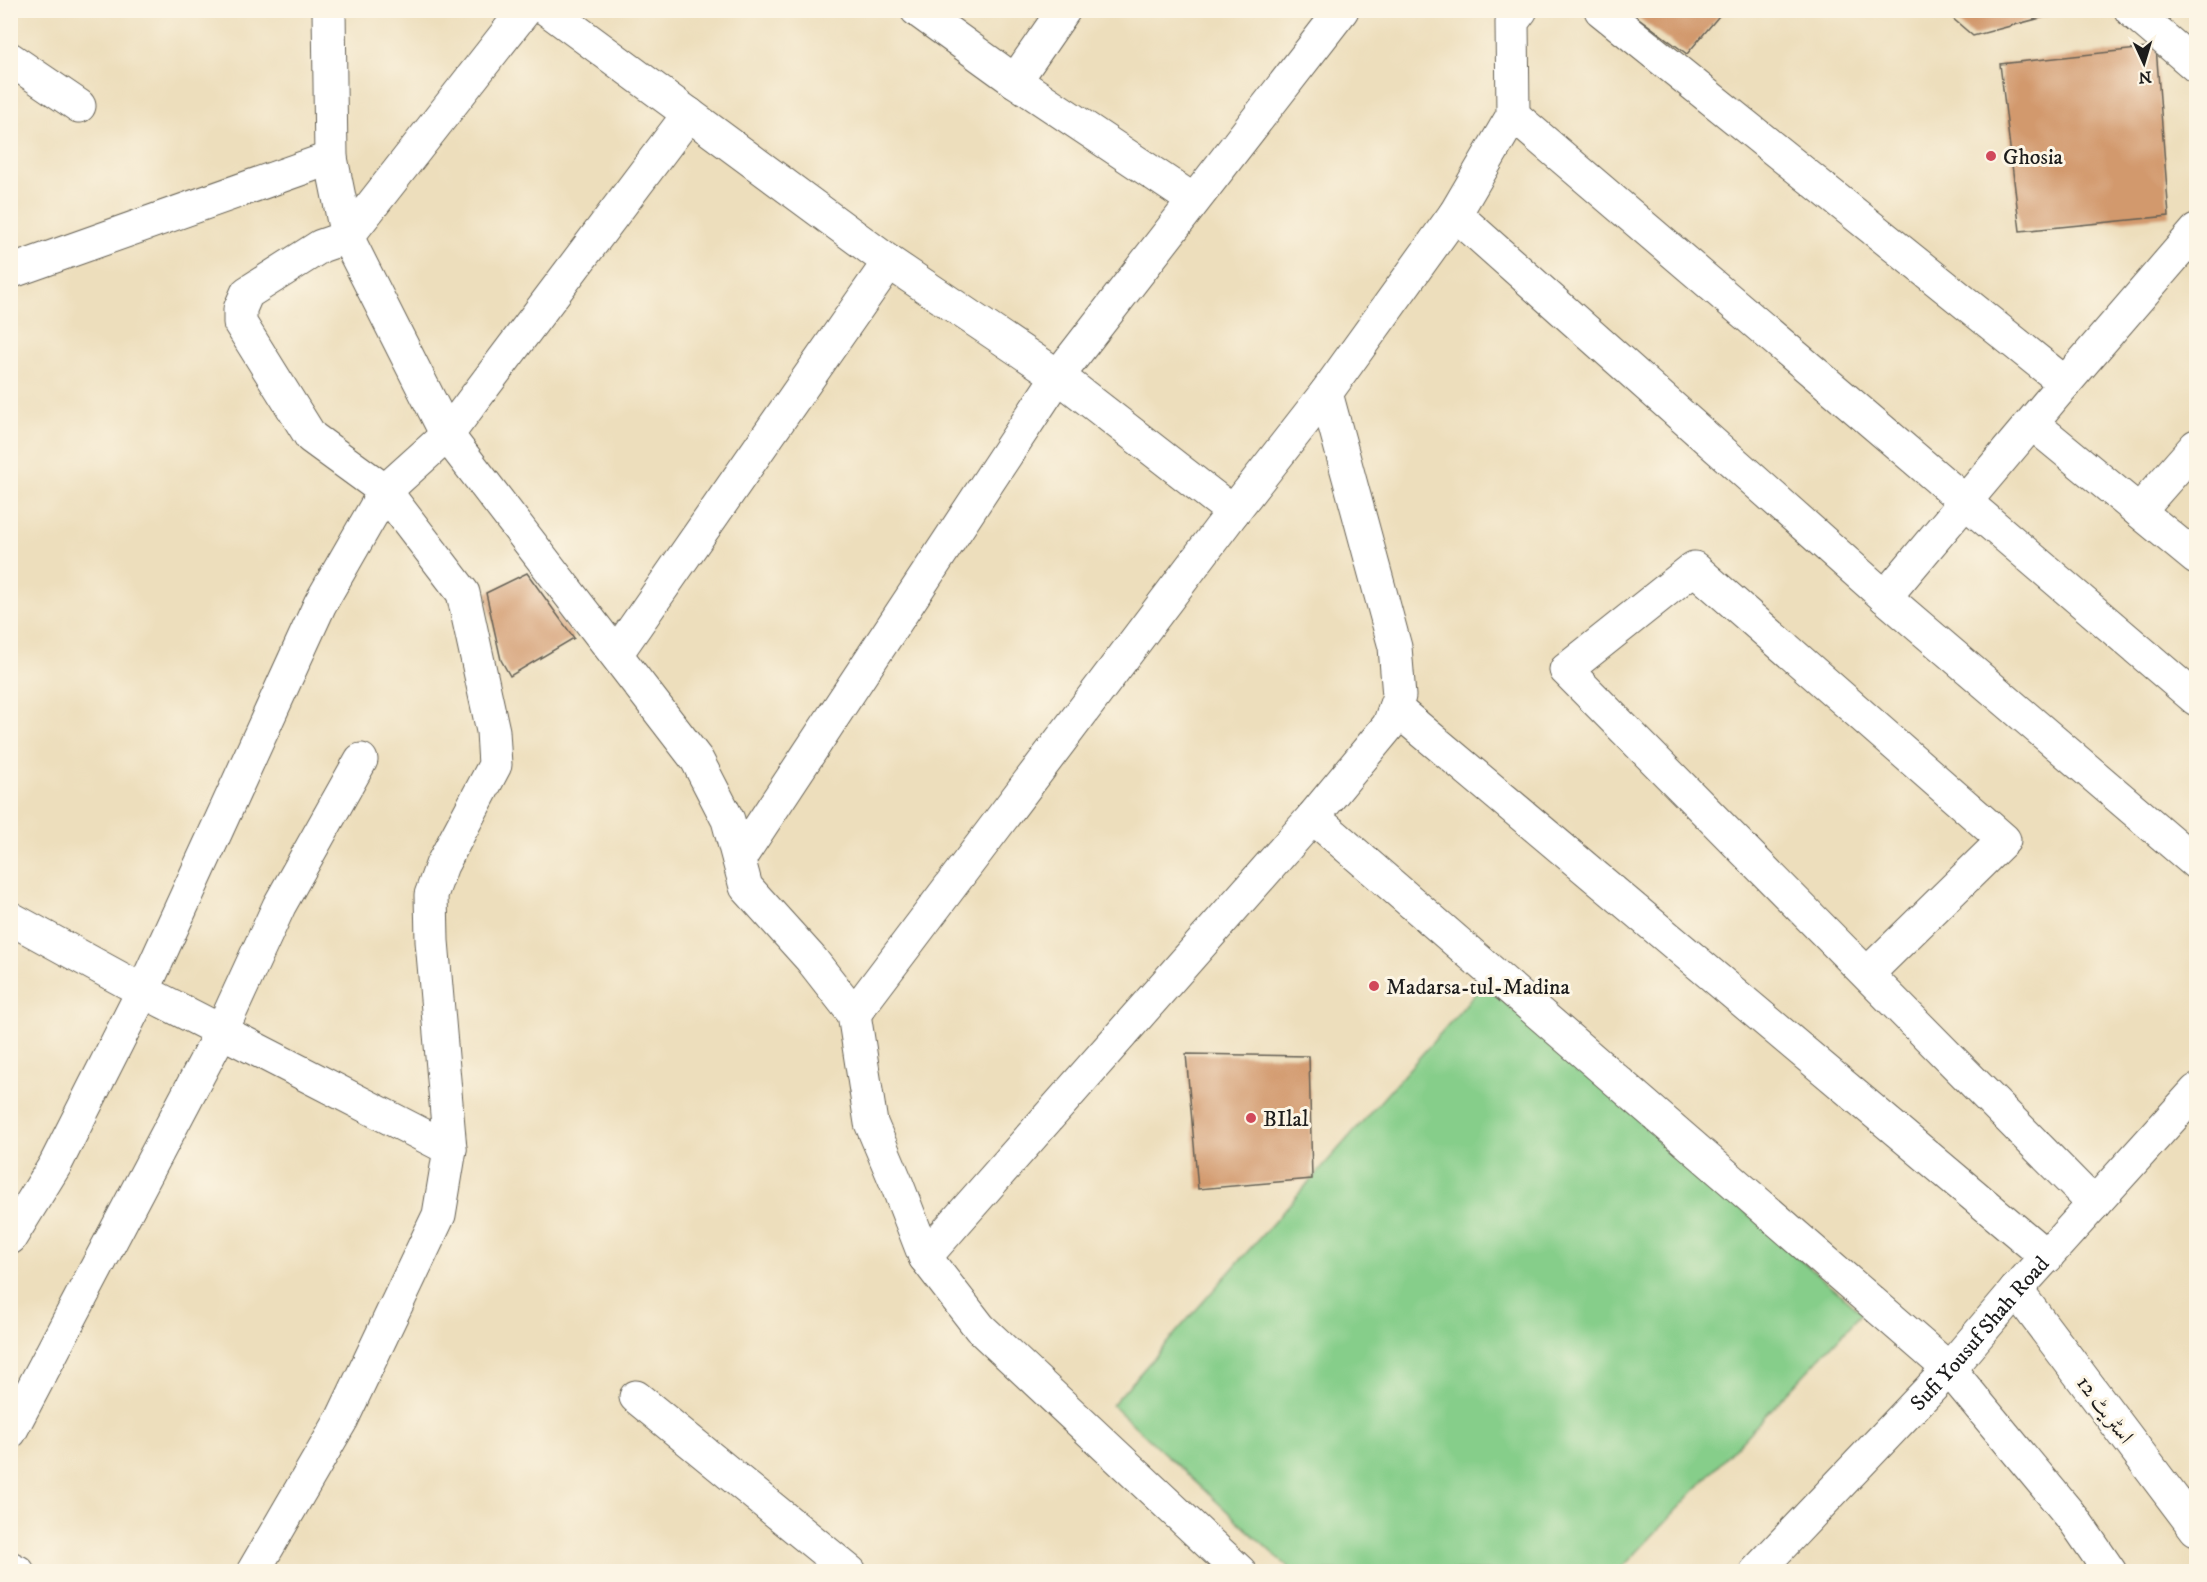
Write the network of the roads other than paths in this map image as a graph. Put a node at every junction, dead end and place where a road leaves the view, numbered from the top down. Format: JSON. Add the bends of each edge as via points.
{"nodes":[{"id":1,"x":329,"y":10,"type":"edge"},
{"id":2,"x":525,"y":10,"type":"edge"},
{"id":3,"x":549,"y":10,"type":"edge"},
{"id":4,"x":917,"y":10,"type":"edge"},
{"id":5,"x":1064,"y":10,"type":"edge"},
{"id":6,"x":1342,"y":10,"type":"edge"},
{"id":7,"x":1601,"y":10,"type":"edge"},
{"id":8,"x":2131,"y":10,"type":"edge"},
{"id":9,"x":1509,"y":14,"type":"edge"},
{"id":10,"x":10,"y":59,"type":"edge"},
{"id":11,"x":2196,"y":66,"type":"edge"},
{"id":12,"x":1016,"y":81,"type":"junction"},
{"id":13,"x":78,"y":105,"type":"dead end"},
{"id":14,"x":689,"y":114,"type":"junction"},
{"id":15,"x":1513,"y":115,"type":"junction"},
{"id":16,"x":331,"y":158,"type":"junction"},
{"id":17,"x":1193,"y":200,"type":"junction"},
{"id":18,"x":1455,"y":214,"type":"junction"},
{"id":19,"x":2196,"y":231,"type":"edge"},
{"id":20,"x":346,"y":237,"type":"junction"},
{"id":21,"x":890,"y":262,"type":"junction"},
{"id":22,"x":10,"y":272,"type":"edge"},
{"id":23,"x":1058,"y":376,"type":"junction"},
{"id":24,"x":2065,"y":383,"type":"junction"},
{"id":25,"x":1326,"y":393,"type":"junction"},
{"id":26,"x":2033,"y":424,"type":"junction"},
{"id":27,"x":447,"y":435,"type":"junction"},
{"id":28,"x":2196,"y":446,"type":"edge"},
{"id":29,"x":385,"y":491,"type":"junction"},
{"id":30,"x":1967,"y":501,"type":"junction"},
{"id":31,"x":2139,"y":511,"type":"junction"},
{"id":32,"x":1233,"y":512,"type":"junction"},
{"id":33,"x":2196,"y":558,"type":"edge"},
{"id":34,"x":1886,"y":597,"type":"junction"},
{"id":35,"x":616,"y":654,"type":"junction"},
{"id":36,"x":2196,"y":699,"type":"edge"},
{"id":37,"x":1395,"y":708,"type":"junction"},
{"id":38,"x":361,"y":760,"type":"dead end"},
{"id":39,"x":1313,"y":817,"type":"junction"},
{"id":40,"x":739,"y":860,"type":"junction"},
{"id":41,"x":2196,"y":863,"type":"edge"},
{"id":42,"x":10,"y":918,"type":"edge"},
{"id":43,"x":1868,"y":975,"type":"junction"},
{"id":44,"x":143,"y":991,"type":"junction"},
{"id":45,"x":854,"y":1014,"type":"junction"},
{"id":46,"x":221,"y":1032,"type":"junction"},
{"id":47,"x":2196,"y":1091,"type":"edge"},
{"id":48,"x":450,"y":1149,"type":"junction"},
{"id":49,"x":2094,"y":1204,"type":"junction"},
{"id":50,"x":10,"y":1238,"type":"edge"},
{"id":51,"x":925,"y":1257,"type":"junction"},
{"id":52,"x":2047,"y":1257,"type":"junction"},
{"id":53,"x":2016,"y":1290,"type":"junction"},
{"id":54,"x":1949,"y":1369,"type":"junction"},
{"id":55,"x":636,"y":1397,"type":"dead end"},
{"id":56,"x":10,"y":1432,"type":"edge"},
{"id":57,"x":2196,"y":1529,"type":"edge"},
{"id":58,"x":10,"y":1568,"type":"edge"},
{"id":59,"x":18,"y":1572,"type":"edge"},
{"id":60,"x":253,"y":1572,"type":"edge"},
{"id":61,"x":849,"y":1572,"type":"edge"},
{"id":62,"x":1240,"y":1572,"type":"edge"},
{"id":63,"x":1756,"y":1572,"type":"edge"},
{"id":64,"x":2110,"y":1572,"type":"edge"}],
"edges":[{"from":1,"to":16,"type":"street"},
{"from":2,"to":20,"type":"street"},
{"from":3,"to":14,"type":"street"},
{"from":4,"to":12,"type":"street"},
{"from":5,"to":12,"type":"street"},
{"from":6,"to":17,"type":"street"},
{"from":7,"to":24,"type":"street"},
{"from":8,"to":11,"type":"street"},
{"from":9,"to":15,"type":"street"},
{"from":10,"to":13,"type":"street"},
{"from":12,"to":17,"type":"street"},
{"from":14,"to":21,"type":"street"},
{"from":14,"to":27,"type":"street"},
{"from":15,"to":18,"type":"street"},
{"from":15,"to":30,"type":"street"},
{"from":16,"to":20,"type":"street"},
{"from":16,"to":22,"type":"street"},
{"from":17,"to":23,"type":"street"},
{"from":18,"to":25,"type":"street"},
{"from":18,"to":34,"type":"street"},
{"from":19,"to":24,"type":"street"},
{"from":20,"to":27,"type":"street"},
{"from":20,"to":29,"type":"street","via":[[321,246],[247,293],[240,309],[240,323],[311,437]]},
{"from":21,"to":23,"type":"street"},
{"from":21,"to":35,"type":"street"},
{"from":23,"to":32,"type":"street"},
{"from":23,"to":40,"type":"street"},
{"from":24,"to":26,"type":"street"},
{"from":25,"to":32,"type":"street"},
{"from":25,"to":37,"type":"street","via":[[1395,647],[1399,696]]},
{"from":26,"to":30,"type":"street"},
{"from":26,"to":31,"type":"street"},
{"from":27,"to":29,"type":"street"},
{"from":27,"to":35,"type":"street"},
{"from":28,"to":31,"type":"street"},
{"from":29,"to":44,"type":"street","via":[[320,604]]},
{"from":29,"to":48,"type":"street","via":[[463,593],[493,731],[495,765],[442,865],[431,895]]},
{"from":30,"to":34,"type":"street"},
{"from":30,"to":36,"type":"street"},
{"from":31,"to":33,"type":"street"},
{"from":32,"to":45,"type":"street"},
{"from":34,"to":41,"type":"street"},
{"from":35,"to":40,"type":"street","via":[[698,760],[728,820]]},
{"from":37,"to":39,"type":"street","via":[[1389,725]]},
{"from":37,"to":52,"type":"street"},
{"from":38,"to":46,"type":"street","via":[[279,906]]},
{"from":39,"to":51,"type":"street"},
{"from":39,"to":54,"type":"street"},
{"from":40,"to":45,"type":"street","via":[[746,887]]},
{"from":42,"to":44,"type":"street"},
{"from":43,"to":43,"type":"street","via":[[1566,670],[1694,568],[2004,840]]},
{"from":43,"to":49,"type":"street"},
{"from":44,"to":46,"type":"street"},
{"from":44,"to":50,"type":"street","via":[[55,1166]]},
{"from":45,"to":51,"type":"street","via":[[871,1123]]},
{"from":46,"to":48,"type":"street"},
{"from":46,"to":56,"type":"street"},
{"from":47,"to":49,"type":"street","name":"Sufi Yousuf Shah Road"},
{"from":48,"to":60,"type":"street","via":[[439,1215],[342,1419]]},
{"from":49,"to":52,"type":"street","name":"Sufi Yousuf Shah Road"},
{"from":51,"to":62,"type":"street","via":[[980,1329]]},
{"from":52,"to":53,"type":"street","name":"Sufi Yousuf Shah Road"},
{"from":53,"to":54,"type":"street","name":"Sufi Yousuf Shah Road"},
{"from":53,"to":57,"type":"street","name":"اسٹریٹ 12"},
{"from":54,"to":63,"type":"street","name":"Sufi Yousuf Shah Road"},
{"from":54,"to":64,"type":"street","via":[[2075,1521]]},
{"from":55,"to":61,"type":"street"},
{"from":58,"to":59,"type":"street"}]}
